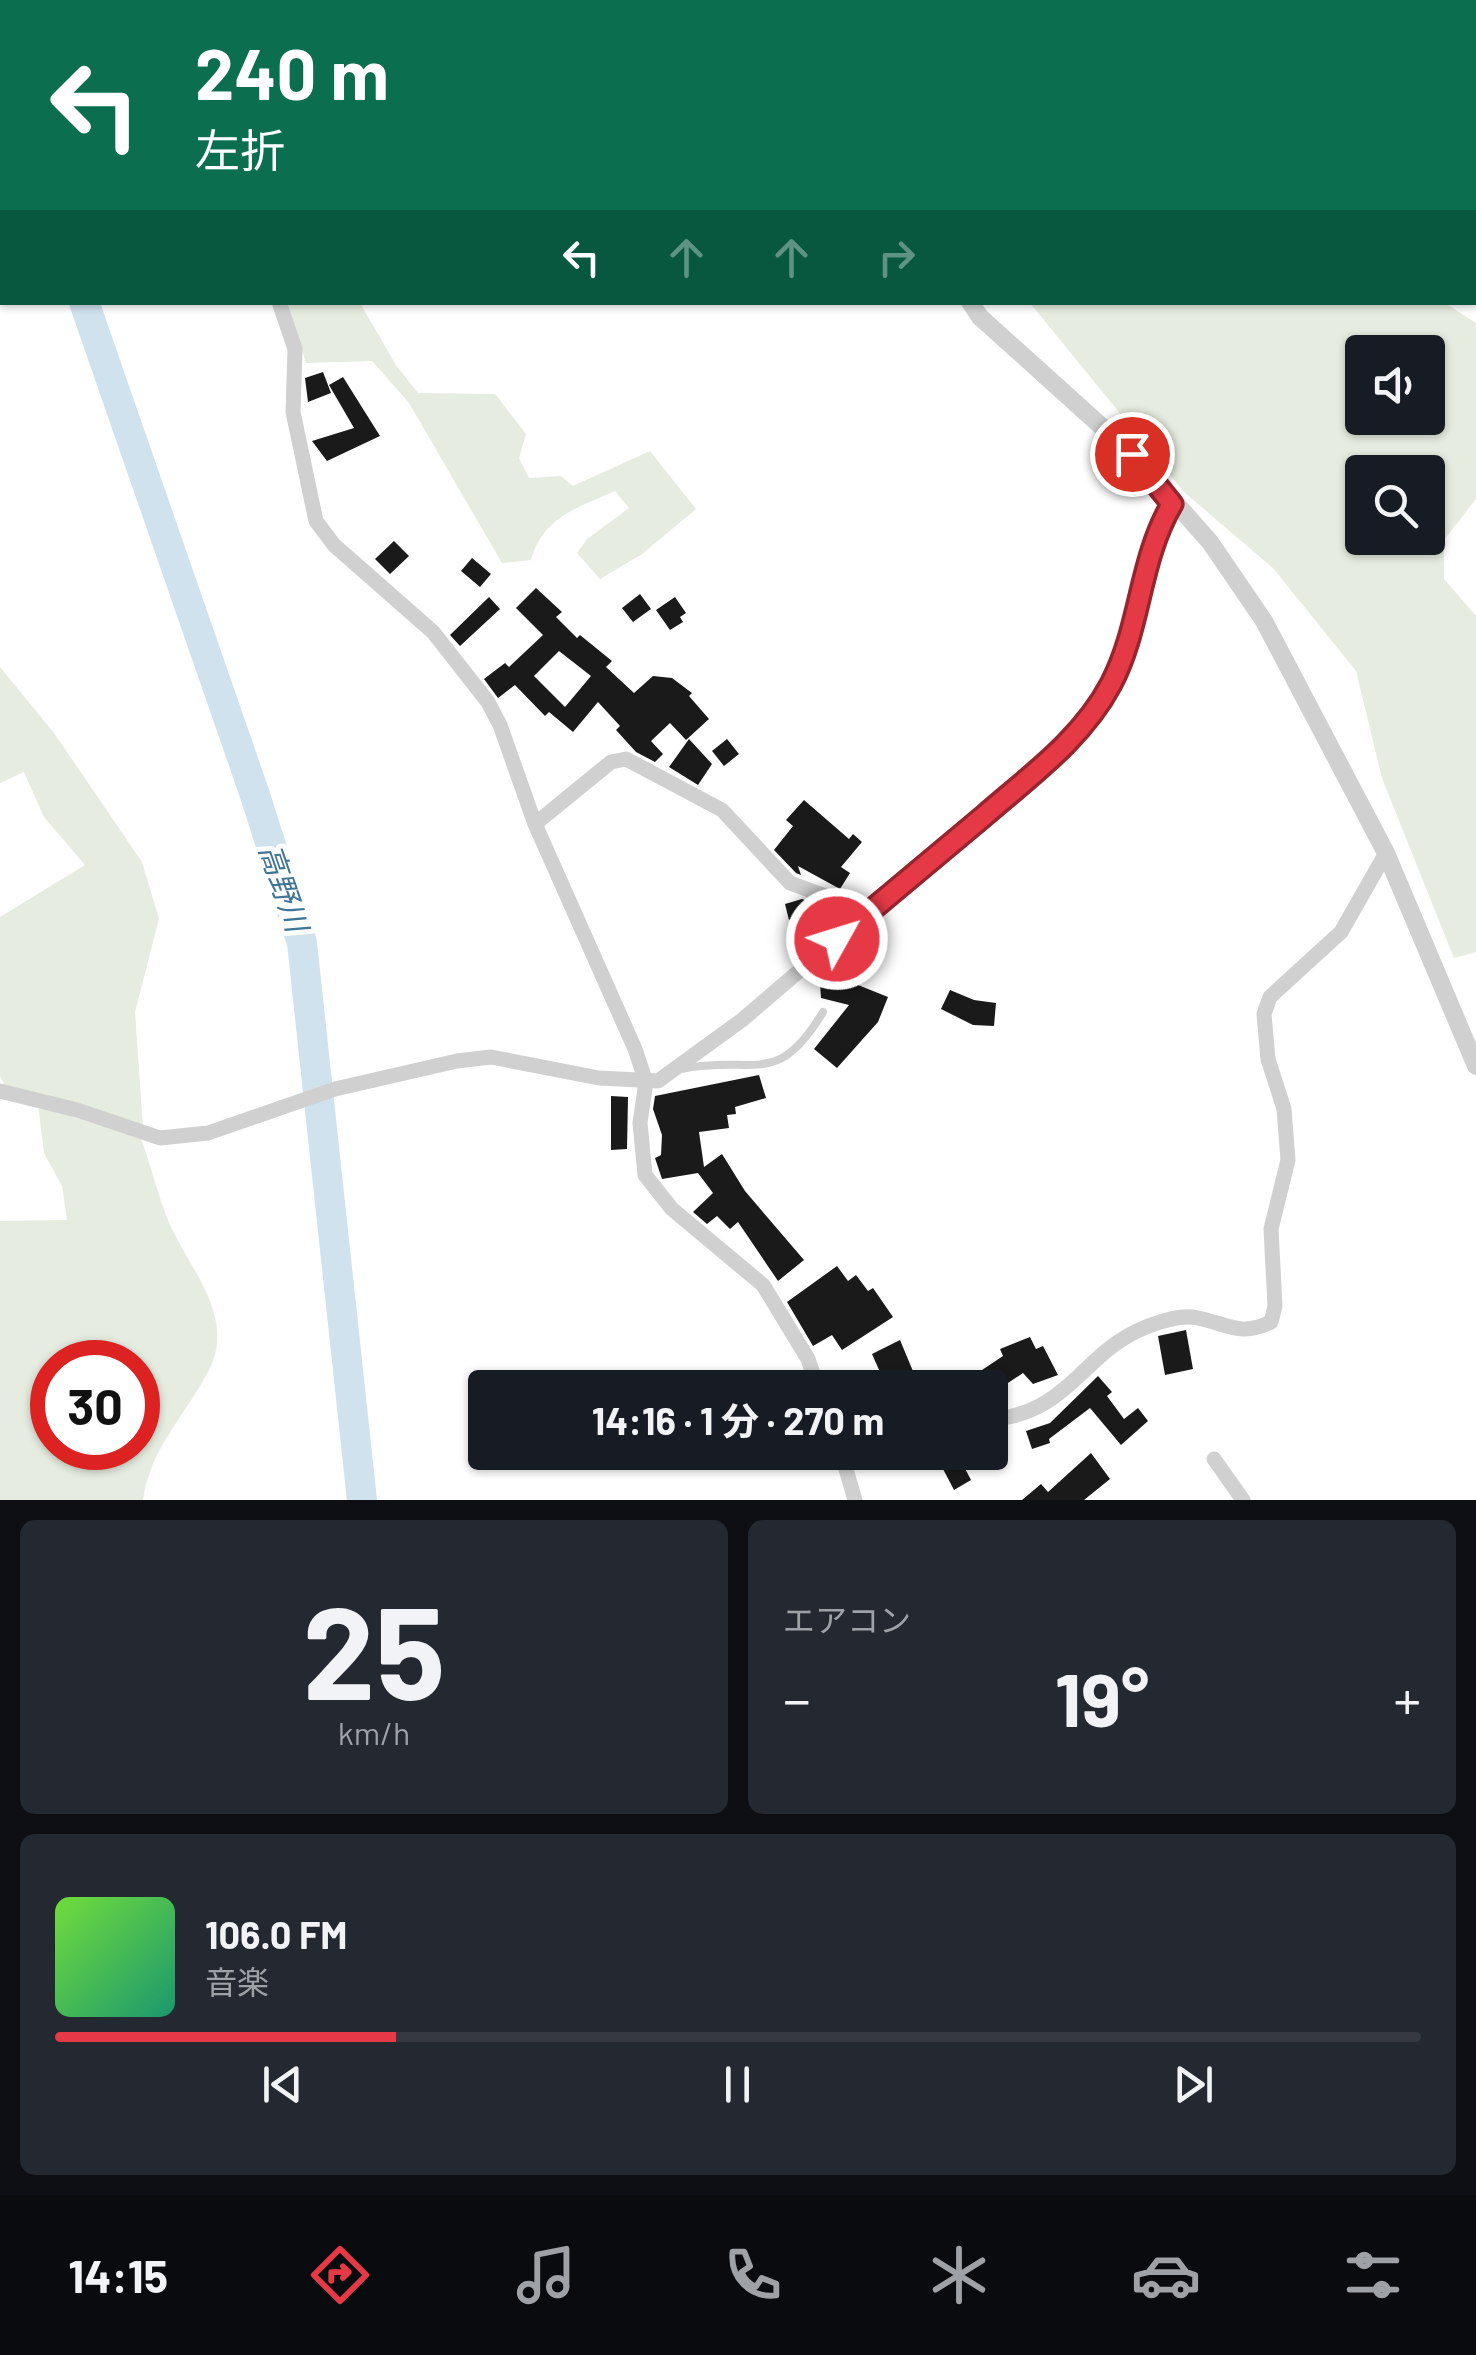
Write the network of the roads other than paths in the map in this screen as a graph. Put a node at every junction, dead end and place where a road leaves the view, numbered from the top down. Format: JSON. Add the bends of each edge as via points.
{"nodes":[{"id":1,"x":280,"y":305,"type":"edge"},
{"id":2,"x":972,"y":305,"type":"edge"},
{"id":3,"x":1172,"y":504,"type":"junction"},
{"id":4,"x":534,"y":824,"type":"junction"},
{"id":5,"x":1386,"y":853,"type":"junction"},
{"id":6,"x":869,"y":912,"type":"junction"},
{"id":7,"x":824,"y":1012,"type":"dead end"},
{"id":8,"x":1476,"y":1066,"type":"edge"},
{"id":9,"x":681,"y":1069,"type":"junction"},
{"id":10,"x":646,"y":1082,"type":"junction"},
{"id":11,"x":0,"y":1091,"type":"edge"},
{"id":12,"x":812,"y":1370,"type":"edge"},
{"id":13,"x":1008,"y":1418,"type":"edge"},
{"id":14,"x":1214,"y":1458,"type":"dead end"},
{"id":15,"x":846,"y":1470,"type":"edge"},
{"id":16,"x":855,"y":1500,"type":"edge"},
{"id":17,"x":1243,"y":1500,"type":"edge"}],
"edges":[{"from":1,"to":4,"type":"street","via":[[295,349],[293,412],[316,521],[464,667],[500,724]]},
{"from":2,"to":3,"type":"street","via":[[1132,454]]},
{"from":3,"to":5,"type":"street","via":[[1210,542],[1264,620]]},
{"from":3,"to":6,"type":"street","via":[[1150,550],[1112,683],[1082,728]]},
{"from":4,"to":6,"type":"street","via":[[612,762],[626,759],[722,810],[790,883]]},
{"from":4,"to":10,"type":"street"},
{"from":5,"to":8,"type":"street"},
{"from":5,"to":13,"type":"street","via":[[1340,932],[1270,996],[1264,1014],[1288,1160],[1272,1229],[1271,1322],[1238,1332],[1200,1318],[1162,1321],[1118,1341],[1039,1410]]},
{"from":6,"to":9,"type":"street"},
{"from":7,"to":9,"type":"lane","via":[[807,1039],[775,1064],[723,1061]]},
{"from":9,"to":10,"type":"street"},
{"from":10,"to":11,"type":"street","via":[[490,1057],[334,1089],[208,1133],[160,1138]]},
{"from":10,"to":12,"type":"street","via":[[640,1124],[645,1175],[672,1209],[763,1285]]},
{"from":14,"to":17,"type":"street"},
{"from":15,"to":16,"type":"street"}]}
